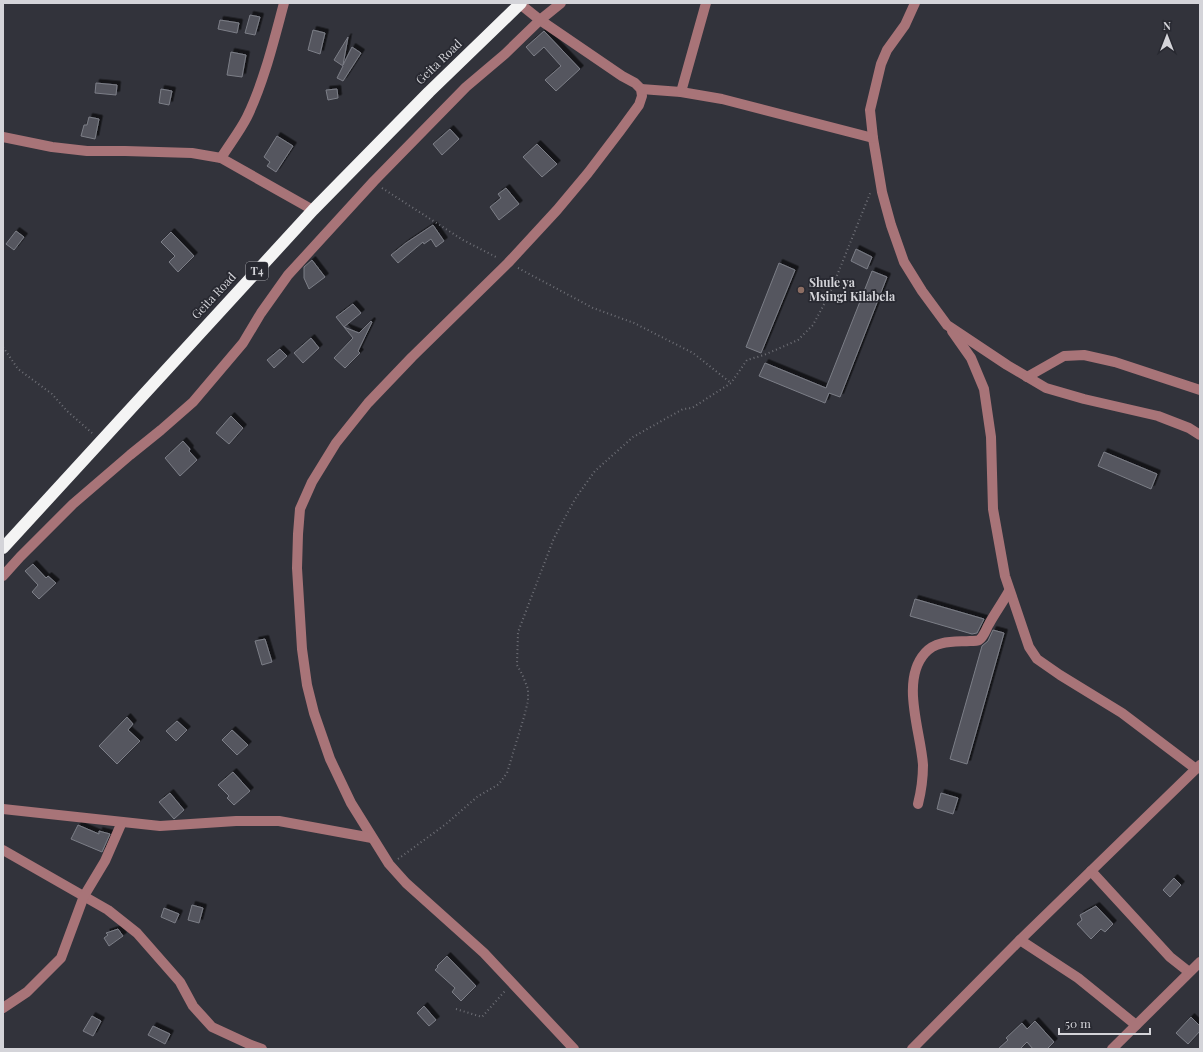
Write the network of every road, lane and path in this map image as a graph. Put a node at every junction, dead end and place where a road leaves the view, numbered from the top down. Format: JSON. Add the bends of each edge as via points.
{"nodes":[{"id":1,"x":284,"y":3,"type":"edge"},
{"id":2,"x":520,"y":3,"type":"edge"},
{"id":3,"x":561,"y":3,"type":"edge"},
{"id":4,"x":706,"y":3,"type":"edge"},
{"id":5,"x":915,"y":3,"type":"edge"},
{"id":6,"x":540,"y":20,"type":"junction"},
{"id":7,"x":641,"y":89,"type":"junction"},
{"id":8,"x":681,"y":92,"type":"junction"},
{"id":9,"x":3,"y":137,"type":"edge"},
{"id":10,"x":873,"y":138,"type":"junction"},
{"id":11,"x":221,"y":158,"type":"junction"},
{"id":12,"x":374,"y":181,"type":"junction"},
{"id":13,"x":871,"y":191,"type":"dead end"},
{"id":14,"x":313,"y":210,"type":"junction"},
{"id":15,"x":508,"y":263,"type":"junction"},
{"id":16,"x":947,"y":324,"type":"junction"},
{"id":17,"x":3,"y":347,"type":"edge"},
{"id":18,"x":1027,"y":377,"type":"junction"},
{"id":19,"x":731,"y":383,"type":"junction"},
{"id":20,"x":1200,"y":390,"type":"edge"},
{"id":21,"x":1200,"y":435,"type":"edge"},
{"id":22,"x":101,"y":441,"type":"junction"},
{"id":23,"x":3,"y":548,"type":"edge"},
{"id":24,"x":3,"y":576,"type":"edge"},
{"id":25,"x":1010,"y":591,"type":"junction"},
{"id":26,"x":1198,"y":767,"type":"edge"},
{"id":27,"x":918,"y":804,"type":"dead end"},
{"id":28,"x":3,"y":809,"type":"edge"},
{"id":29,"x":122,"y":822,"type":"junction"},
{"id":30,"x":372,"y":838,"type":"junction"},
{"id":31,"x":3,"y":850,"type":"edge"},
{"id":32,"x":389,"y":864,"type":"junction"},
{"id":33,"x":1090,"y":871,"type":"junction"},
{"id":34,"x":84,"y":896,"type":"junction"},
{"id":35,"x":1020,"y":940,"type":"junction"},
{"id":36,"x":1200,"y":962,"type":"edge"},
{"id":37,"x":1189,"y":972,"type":"junction"},
{"id":38,"x":512,"y":982,"type":"junction"},
{"id":39,"x":3,"y":1008,"type":"edge"},
{"id":40,"x":456,"y":1009,"type":"dead end"},
{"id":41,"x":1136,"y":1025,"type":"junction"},
{"id":42,"x":262,"y":1049,"type":"edge"},
{"id":43,"x":574,"y":1049,"type":"edge"},
{"id":44,"x":912,"y":1049,"type":"edge"},
{"id":45,"x":1112,"y":1049,"type":"edge"}],
"edges":[{"from":1,"to":11,"type":"street","via":[[260,86],[247,117]]},
{"from":2,"to":6,"type":"street"},
{"from":2,"to":14,"type":"highway","name":"Geita Road","number":"T4"},
{"from":3,"to":6,"type":"street"},
{"from":4,"to":8,"type":"street"},
{"from":5,"to":10,"type":"street","via":[[881,64],[870,110]]},
{"from":6,"to":7,"type":"street","via":[[622,76],[635,82]]},
{"from":6,"to":12,"type":"street","via":[[466,87]]},
{"from":7,"to":8,"type":"street"},
{"from":7,"to":15,"type":"street","via":[[639,105],[593,167]]},
{"from":8,"to":10,"type":"street","via":[[722,99]]},
{"from":9,"to":11,"type":"street","via":[[87,151],[192,153]]},
{"from":10,"to":16,"type":"street","via":[[882,192],[904,262],[922,292]]},
{"from":11,"to":14,"type":"street"},
{"from":12,"to":15,"type":"path","via":[[462,240]]},
{"from":12,"to":24,"type":"street","via":[[288,275],[243,344],[193,402],[73,504]]},
{"from":13,"to":19,"type":"path","via":[[830,293],[813,325],[798,340],[747,360]]},
{"from":14,"to":22,"type":"highway","name":"Geita Road","number":"T4"},
{"from":15,"to":19,"type":"path","via":[[593,308],[634,323],[693,352]]},
{"from":15,"to":30,"type":"street","via":[[368,403],[336,443],[312,482],[300,509],[297,568],[307,685],[330,759],[351,803]]},
{"from":16,"to":18,"type":"street"},
{"from":16,"to":25,"type":"street","via":[[971,358],[984,389],[991,437],[993,508]]},
{"from":17,"to":22,"type":"path","via":[[18,369],[52,394]]},
{"from":18,"to":20,"type":"street","via":[[1064,356],[1084,355],[1115,362]]},
{"from":18,"to":21,"type":"street","via":[[1046,388],[1158,416]]},
{"from":19,"to":32,"type":"path","via":[[692,408],[683,409],[633,437],[595,471],[575,499],[554,538],[518,632],[518,665],[528,689],[528,701],[507,774],[499,784],[476,797],[446,824]]},
{"from":22,"to":23,"type":"highway","name":"Geita Road","number":"T4"},
{"from":25,"to":26,"type":"street","via":[[1029,647],[1037,659],[1122,713]]},
{"from":25,"to":27,"type":"street","via":[[983,636],[978,640],[936,645],[926,652],[914,673],[913,691],[923,765]]},
{"from":26,"to":33,"type":"street"},
{"from":28,"to":29,"type":"street"},
{"from":29,"to":30,"type":"street","via":[[160,826],[279,821]]},
{"from":29,"to":34,"type":"street","via":[[105,861]]},
{"from":30,"to":32,"type":"street"},
{"from":31,"to":34,"type":"street"},
{"from":32,"to":38,"type":"street"},
{"from":33,"to":35,"type":"street"},
{"from":33,"to":37,"type":"street","via":[[1170,958]]},
{"from":34,"to":39,"type":"street","via":[[61,958],[27,992]]},
{"from":34,"to":42,"type":"street","via":[[108,910],[137,933],[180,982],[193,1006],[212,1027]]},
{"from":35,"to":41,"type":"street","via":[[1078,978]]},
{"from":35,"to":44,"type":"street"},
{"from":36,"to":37,"type":"street"},
{"from":37,"to":41,"type":"street"},
{"from":38,"to":40,"type":"path","via":[[482,1017]]},
{"from":38,"to":43,"type":"street"},
{"from":41,"to":45,"type":"street"}]}
